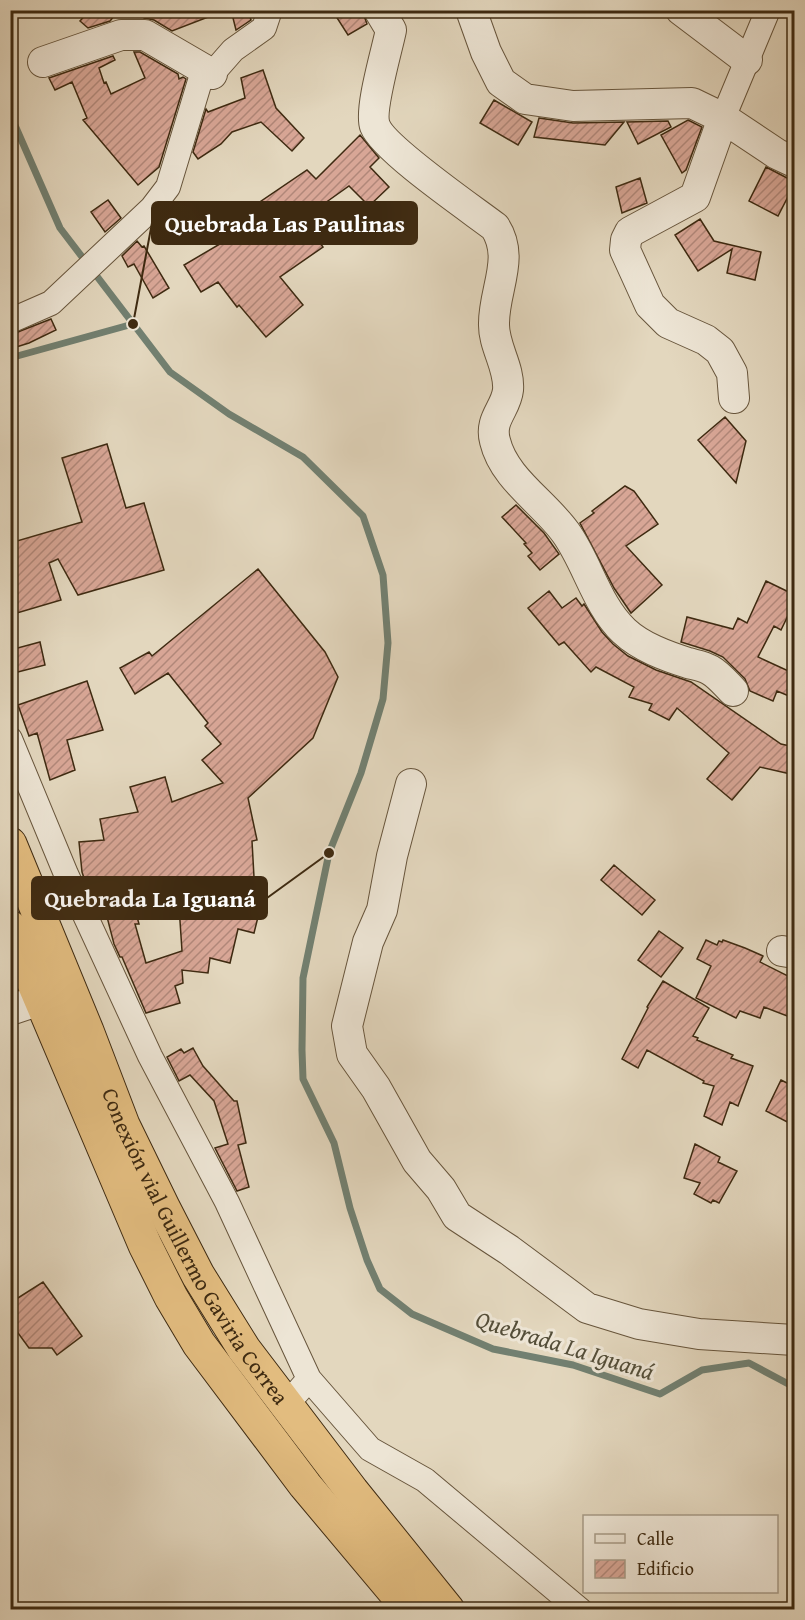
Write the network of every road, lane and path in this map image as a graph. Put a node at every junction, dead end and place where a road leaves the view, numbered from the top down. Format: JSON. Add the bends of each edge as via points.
{"nodes":[{"id":1,"x":270,"y":10,"type":"edge"},
{"id":2,"x":379,"y":10,"type":"edge"},
{"id":3,"x":471,"y":10,"type":"edge"},
{"id":4,"x":681,"y":10,"type":"edge"},
{"id":5,"x":768,"y":10,"type":"edge"},
{"id":6,"x":747,"y":60,"type":"junction"},
{"id":7,"x":43,"y":62,"type":"dead end"},
{"id":8,"x":212,"y":74,"type":"junction"},
{"id":9,"x":723,"y":118,"type":"junction"},
{"id":10,"x":795,"y":162,"type":"edge"},
{"id":11,"x":10,"y":321,"type":"edge"},
{"id":12,"x":734,"y":398,"type":"dead end"},
{"id":13,"x":733,"y":691,"type":"dead end"},
{"id":14,"x":10,"y":739,"type":"edge"},
{"id":15,"x":411,"y":784,"type":"dead end"},
{"id":16,"x":10,"y":844,"type":"edge"},
{"id":17,"x":10,"y":927,"type":"edge"},
{"id":18,"x":43,"y":999,"type":"junction"},
{"id":19,"x":10,"y":1010,"type":"edge"},
{"id":20,"x":795,"y":1340,"type":"edge"},
{"id":21,"x":309,"y":1379,"type":"junction"},
{"id":22,"x":287,"y":1404,"type":"junction"},
{"id":23,"x":410,"y":1610,"type":"edge"},
{"id":24,"x":448,"y":1610,"type":"edge"},
{"id":25,"x":580,"y":1610,"type":"edge"}],
"edges":[{"from":1,"to":8,"type":"street","via":[[264,28],[233,50]]},
{"from":2,"to":13,"type":"street","via":[[390,30],[375,101],[375,125],[388,145],[495,227],[505,250],[494,323],[508,381],[494,428],[505,467],[566,533],[608,612],[624,631],[665,655],[714,672]]},
{"from":3,"to":9,"type":"street","via":[[501,82],[525,99],[573,106],[692,103]]},
{"from":4,"to":6,"type":"street"},
{"from":5,"to":6,"type":"street"},
{"from":6,"to":9,"type":"street"},
{"from":7,"to":8,"type":"street","via":[[121,35],[145,35]]},
{"from":8,"to":11,"type":"street","via":[[200,81],[168,187],[152,208],[51,303]]},
{"from":9,"to":10,"type":"street"},
{"from":9,"to":12,"type":"street","via":[[695,197],[630,232],[625,250],[650,305],[668,323],[706,340],[720,351],[732,373]]},
{"from":14,"to":21,"type":"street","via":[[66,874],[150,1056],[227,1202]]},
{"from":15,"to":20,"type":"street","via":[[382,910],[368,942],[347,1026],[352,1054],[417,1161],[457,1216],[587,1308],[639,1324],[699,1334]]},
{"from":16,"to":22,"type":"highway","name":"Conexión vial Guillermo Gaviria Correa","via":[[123,1125],[163,1207],[198,1275],[244,1349]]},
{"from":17,"to":18,"type":"highway","name":"Conexión vial Guillermo Gaviria Correa"},
{"from":18,"to":19,"type":"street"},
{"from":18,"to":23,"type":"highway","name":"Conexión vial Guillermo Gaviria Correa","via":[[145,1245],[199,1344],[305,1485]]},
{"from":21,"to":22,"type":"street"},
{"from":21,"to":25,"type":"street","via":[[370,1449],[425,1480]]},
{"from":22,"to":24,"type":"highway","name":"Conexión vial Guillermo Gaviria Correa"}]}
